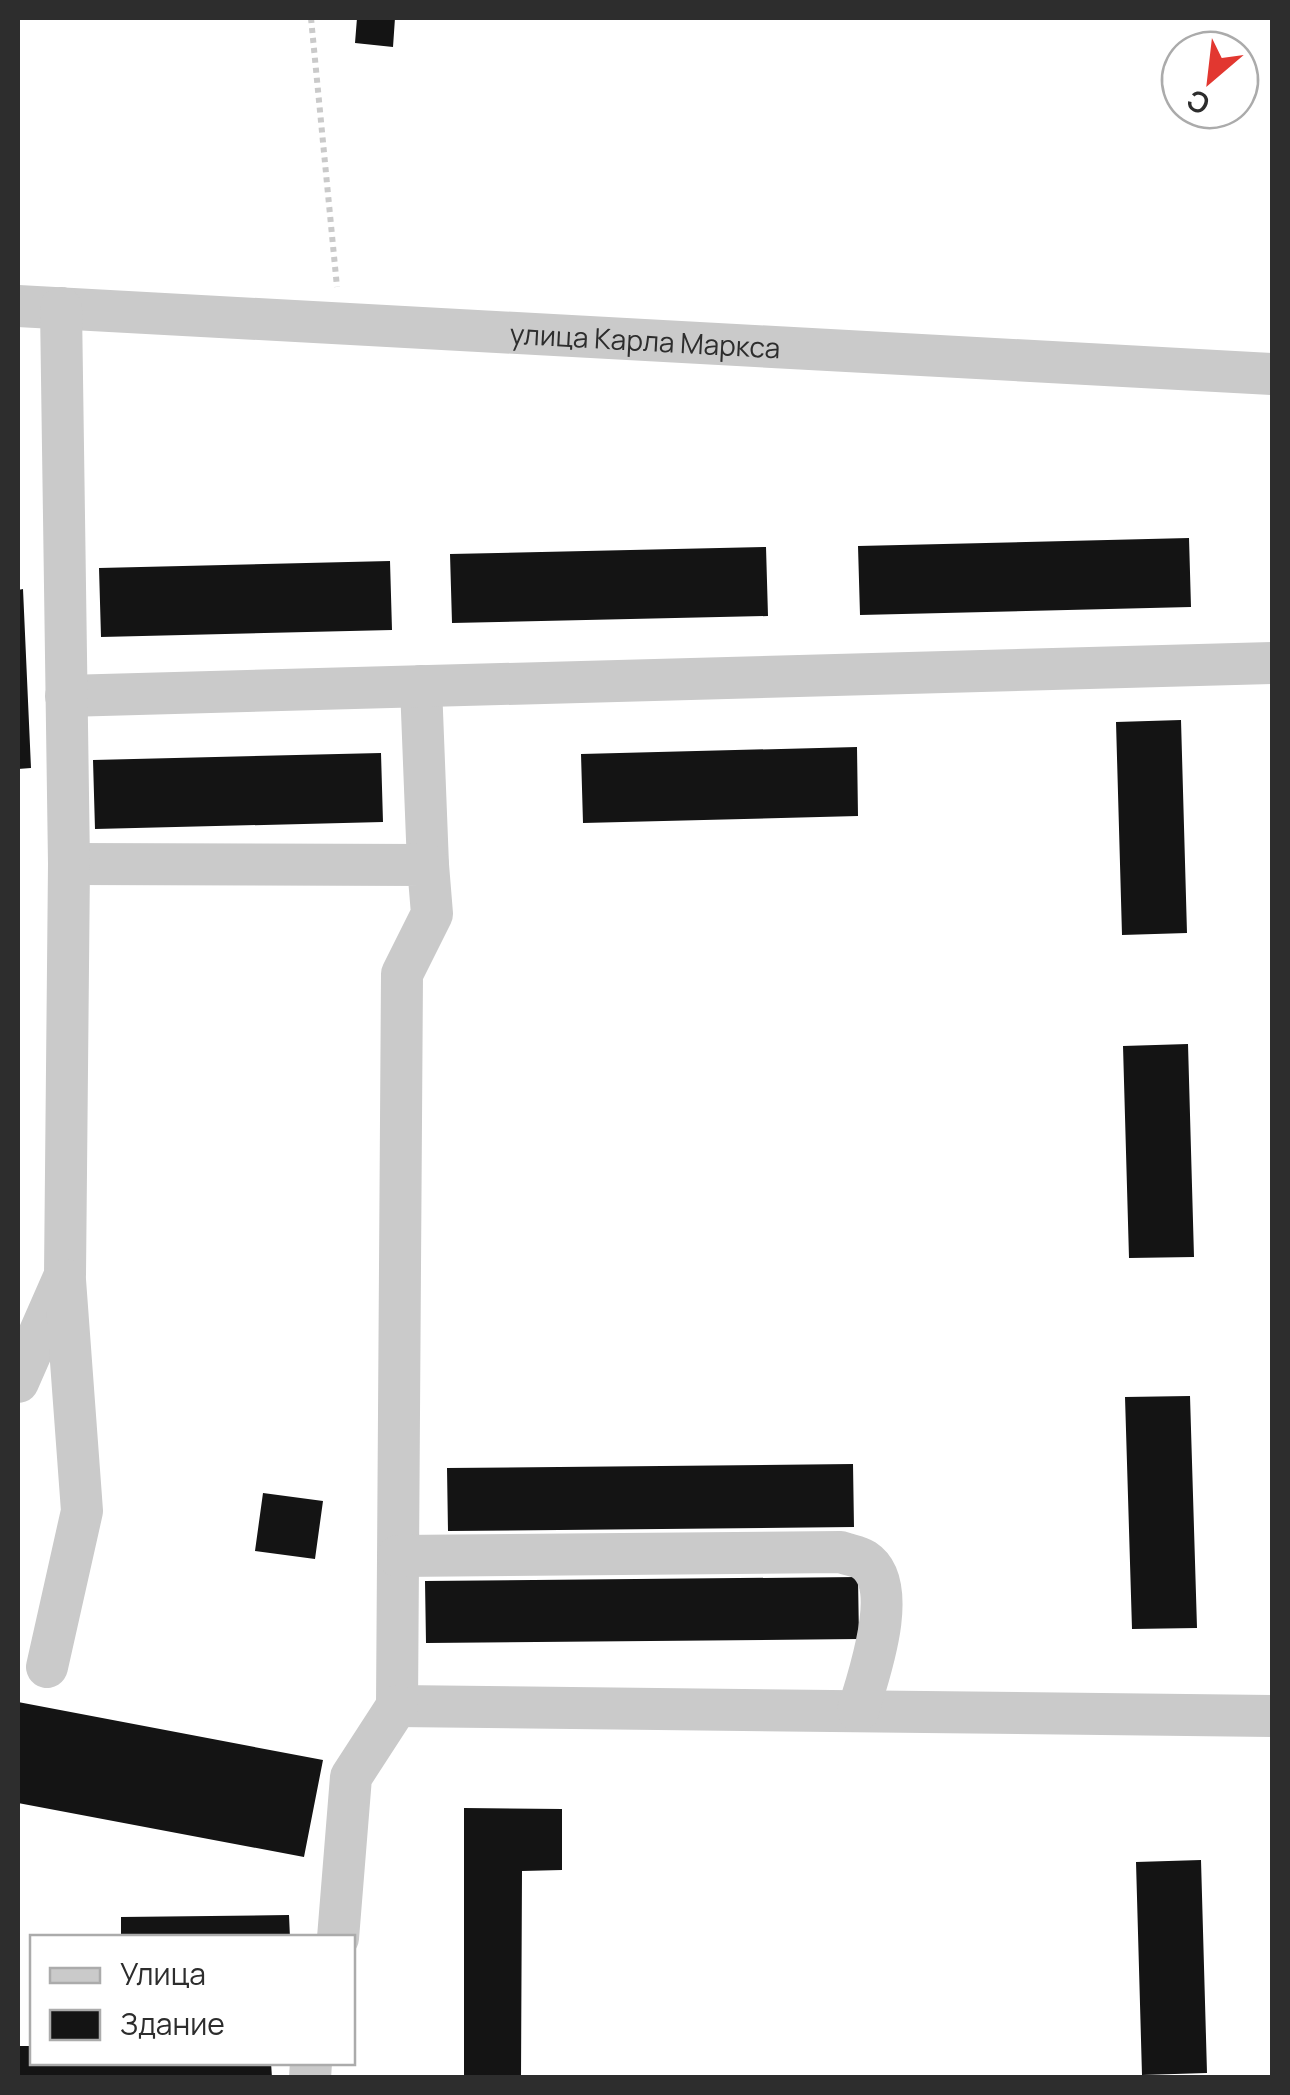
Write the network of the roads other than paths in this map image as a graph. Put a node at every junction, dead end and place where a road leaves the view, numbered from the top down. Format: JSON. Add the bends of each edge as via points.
{"nodes":[{"id":1,"x":18,"y":306,"type":"edge"},
{"id":2,"x":61,"y":308,"type":"junction"},
{"id":3,"x":1272,"y":374,"type":"edge"},
{"id":4,"x":1272,"y":663,"type":"edge"},
{"id":5,"x":421,"y":686,"type":"junction"},
{"id":6,"x":66,"y":696,"type":"junction"},
{"id":7,"x":68,"y":864,"type":"junction"},
{"id":8,"x":428,"y":865,"type":"junction"},
{"id":9,"x":65,"y":1275,"type":"junction"},
{"id":10,"x":18,"y":1382,"type":"edge"},
{"id":11,"x":398,"y":1556,"type":"junction"},
{"id":12,"x":47,"y":1667,"type":"dead end"},
{"id":13,"x":397,"y":1706,"type":"junction"},
{"id":14,"x":858,"y":1711,"type":"junction"},
{"id":15,"x":1272,"y":1716,"type":"edge"},
{"id":16,"x":338,"y":1935,"type":"edge"}],
"edges":[{"from":1,"to":2,"type":"street","name":"улица Карла Маркса"},
{"from":2,"to":3,"type":"street","name":"улица Карла Маркса"},
{"from":2,"to":6,"type":"street"},
{"from":4,"to":5,"type":"street"},
{"from":5,"to":6,"type":"street"},
{"from":5,"to":8,"type":"street"},
{"from":6,"to":7,"type":"street"},
{"from":7,"to":8,"type":"street"},
{"from":7,"to":9,"type":"street"},
{"from":8,"to":11,"type":"street","via":[[432,914],[402,974]]},
{"from":9,"to":10,"type":"street"},
{"from":9,"to":12,"type":"street","via":[[82,1511]]},
{"from":11,"to":13,"type":"street"},
{"from":11,"to":14,"type":"street","via":[[841,1552],[866,1561],[879,1582],[880,1639]]},
{"from":13,"to":14,"type":"street"},
{"from":13,"to":16,"type":"street","via":[[351,1776]]},
{"from":14,"to":15,"type":"street"}]}
